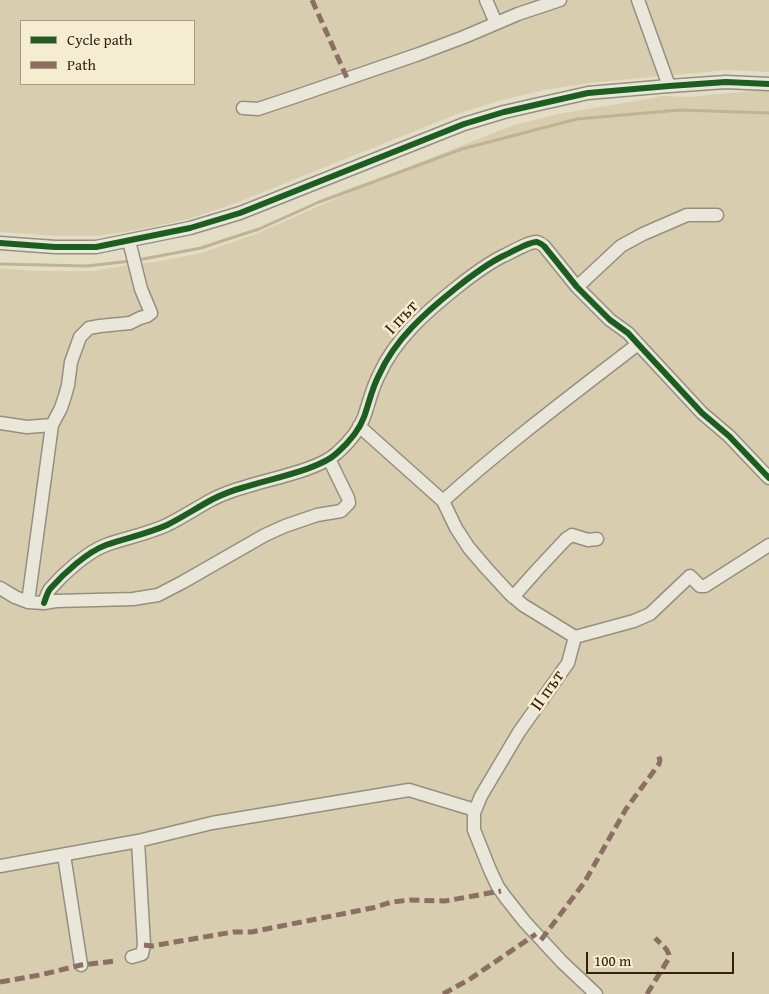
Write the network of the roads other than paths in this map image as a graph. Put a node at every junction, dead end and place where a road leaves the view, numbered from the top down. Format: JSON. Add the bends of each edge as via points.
{"nodes":[{"id":1,"x":486,"y":0,"type":"edge"},
{"id":2,"x":560,"y":0,"type":"edge"},
{"id":3,"x":638,"y":0,"type":"edge"},
{"id":4,"x":496,"y":23,"type":"junction"},
{"id":5,"x":769,"y":84,"type":"edge"},
{"id":6,"x":669,"y":86,"type":"junction"},
{"id":7,"x":243,"y":108,"type":"dead end"},
{"id":8,"x":717,"y":215,"type":"dead end"},
{"id":9,"x":129,"y":241,"type":"junction"},
{"id":10,"x":0,"y":243,"type":"edge"},
{"id":11,"x":577,"y":287,"type":"junction"},
{"id":12,"x":638,"y":344,"type":"junction"},
{"id":13,"x":0,"y":423,"type":"edge"},
{"id":14,"x":52,"y":425,"type":"junction"},
{"id":15,"x":359,"y":426,"type":"junction"},
{"id":16,"x":329,"y":459,"type":"junction"},
{"id":17,"x":769,"y":478,"type":"edge"},
{"id":18,"x":443,"y":501,"type":"junction"},
{"id":19,"x":597,"y":539,"type":"dead end"},
{"id":20,"x":769,"y":545,"type":"edge"},
{"id":21,"x":0,"y":588,"type":"edge"},
{"id":22,"x":514,"y":597,"type":"junction"},
{"id":23,"x":28,"y":602,"type":"junction"},
{"id":24,"x":44,"y":603,"type":"junction"},
{"id":25,"x":574,"y":637,"type":"junction"},
{"id":26,"x":475,"y":810,"type":"junction"},
{"id":27,"x":138,"y":840,"type":"junction"},
{"id":28,"x":64,"y":855,"type":"junction"},
{"id":29,"x":0,"y":866,"type":"edge"},
{"id":30,"x":132,"y":957,"type":"dead end"},
{"id":31,"x":81,"y":965,"type":"dead end"},
{"id":32,"x":596,"y":994,"type":"edge"}],
"edges":[{"from":1,"to":4,"type":"street"},
{"from":2,"to":4,"type":"street"},
{"from":3,"to":6,"type":"street"},
{"from":4,"to":7,"type":"street","via":[[419,54],[276,103],[258,109]]},
{"from":5,"to":6,"type":"street","via":[[726,82]]},
{"from":6,"to":9,"type":"street","via":[[588,93],[504,112],[464,124],[240,213]]},
{"from":8,"to":11,"type":"street","via":[[687,216],[643,234],[621,246]]},
{"from":9,"to":10,"type":"street","via":[[96,247]]},
{"from":9,"to":14,"type":"street","via":[[151,313],[130,323],[88,328],[80,337],[61,408]]},
{"from":11,"to":12,"type":"street","name":"І път"},
{"from":11,"to":15,"type":"street","name":"І път","via":[[544,246],[536,242],[477,271],[442,299],[396,346],[379,374]]},
{"from":12,"to":17,"type":"street","name":"І път"},
{"from":12,"to":18,"type":"street","via":[[480,468]]},
{"from":13,"to":14,"type":"street","via":[[27,428]]},
{"from":14,"to":23,"type":"street"},
{"from":15,"to":16,"type":"street","name":"І път","via":[[347,443]]},
{"from":15,"to":18,"type":"street"},
{"from":16,"to":24,"type":"street","name":"І път","via":[[243,487],[169,524],[105,545],[64,575],[49,590]]},
{"from":16,"to":24,"type":"street","via":[[348,498],[348,503],[341,510],[317,515],[265,535],[158,595]]},
{"from":18,"to":22,"type":"street","via":[[469,548]]},
{"from":19,"to":22,"type":"street","via":[[572,535],[566,539]]},
{"from":20,"to":25,"type":"street","via":[[705,586],[700,586],[690,576],[650,614]]},
{"from":21,"to":23,"type":"street"},
{"from":22,"to":25,"type":"street"},
{"from":23,"to":24,"type":"street"},
{"from":25,"to":26,"type":"street","name":"ІІ път","via":[[568,663],[520,732]]},
{"from":26,"to":27,"type":"street","via":[[409,790],[212,823]]},
{"from":26,"to":32,"type":"street","name":"ІІ път","via":[[474,830],[498,887],[536,934]]},
{"from":27,"to":28,"type":"street"},
{"from":27,"to":30,"type":"street","via":[[144,945],[142,954]]},
{"from":28,"to":29,"type":"street"},
{"from":28,"to":31,"type":"street"}]}
